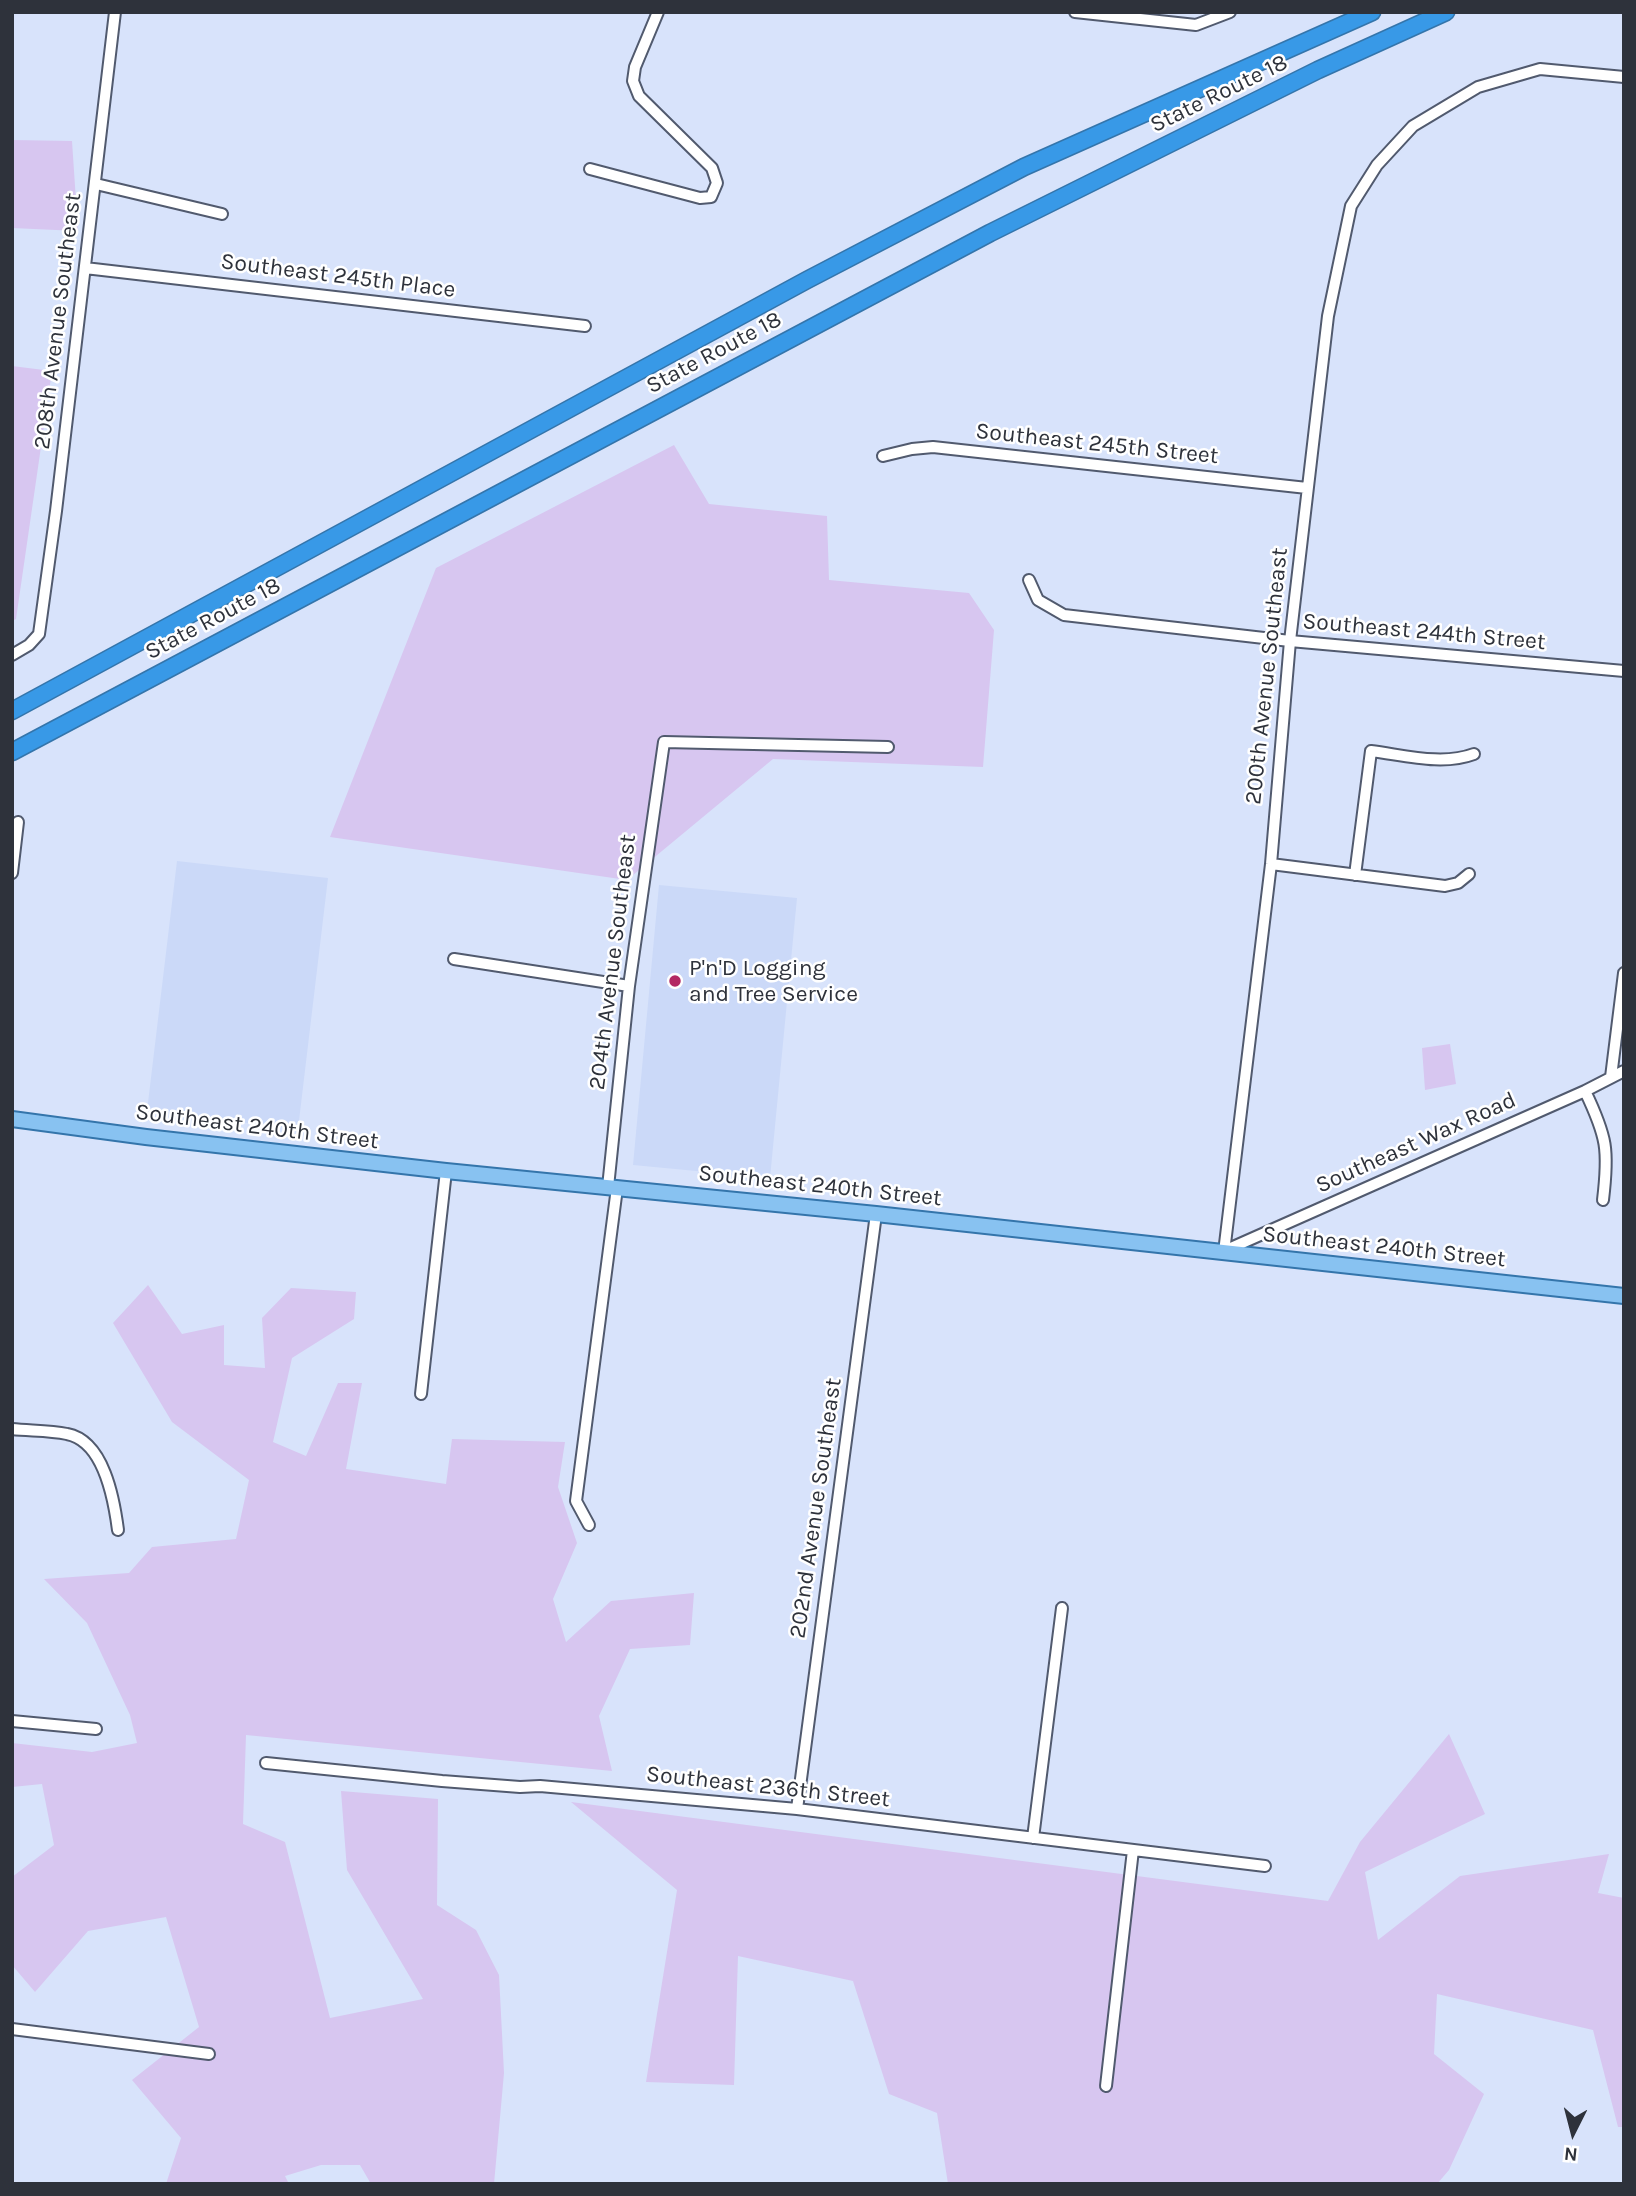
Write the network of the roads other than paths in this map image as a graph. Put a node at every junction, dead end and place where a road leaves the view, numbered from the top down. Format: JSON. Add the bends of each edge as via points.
{"nodes":[{"id":1,"x":115,"y":12,"type":"edge"},
{"id":2,"x":658,"y":12,"type":"edge"},
{"id":3,"x":1075,"y":12,"type":"edge"},
{"id":4,"x":1230,"y":12,"type":"edge"},
{"id":5,"x":1372,"y":12,"type":"edge"},
{"id":6,"x":1446,"y":12,"type":"edge"},
{"id":7,"x":1624,"y":77,"type":"edge"},
{"id":8,"x":590,"y":169,"type":"dead end"},
{"id":9,"x":96,"y":184,"type":"junction"},
{"id":10,"x":222,"y":214,"type":"dead end"},
{"id":11,"x":85,"y":268,"type":"junction"},
{"id":12,"x":585,"y":326,"type":"dead end"},
{"id":13,"x":883,"y":456,"type":"dead end"},
{"id":14,"x":1307,"y":488,"type":"junction"},
{"id":15,"x":1029,"y":580,"type":"dead end"},
{"id":16,"x":1290,"y":641,"type":"junction"},
{"id":17,"x":12,"y":655,"type":"edge"},
{"id":18,"x":1624,"y":671,"type":"edge"},
{"id":19,"x":12,"y":711,"type":"edge"},
{"id":20,"x":888,"y":747,"type":"dead end"},
{"id":21,"x":12,"y":752,"type":"edge"},
{"id":22,"x":1474,"y":754,"type":"dead end"},
{"id":23,"x":18,"y":822,"type":"dead end"},
{"id":24,"x":1271,"y":864,"type":"junction"},
{"id":25,"x":12,"y":873,"type":"edge"},
{"id":26,"x":1469,"y":874,"type":"dead end"},
{"id":27,"x":1355,"y":875,"type":"junction"},
{"id":28,"x":454,"y":959,"type":"dead end"},
{"id":29,"x":1624,"y":973,"type":"edge"},
{"id":30,"x":629,"y":986,"type":"junction"},
{"id":31,"x":1624,"y":1071,"type":"edge"},
{"id":32,"x":1611,"y":1077,"type":"junction"},
{"id":33,"x":1585,"y":1091,"type":"junction"},
{"id":34,"x":12,"y":1119,"type":"edge"},
{"id":35,"x":446,"y":1171,"type":"junction"},
{"id":36,"x":612,"y":1187,"type":"junction"},
{"id":37,"x":1603,"y":1200,"type":"dead end"},
{"id":38,"x":877,"y":1214,"type":"junction"},
{"id":39,"x":1224,"y":1252,"type":"junction"},
{"id":40,"x":1624,"y":1296,"type":"edge"},
{"id":41,"x":421,"y":1394,"type":"dead end"},
{"id":42,"x":12,"y":1429,"type":"edge"},
{"id":43,"x":589,"y":1525,"type":"dead end"},
{"id":44,"x":118,"y":1530,"type":"dead end"},
{"id":45,"x":1062,"y":1608,"type":"dead end"},
{"id":46,"x":12,"y":1721,"type":"edge"},
{"id":47,"x":96,"y":1729,"type":"dead end"},
{"id":48,"x":266,"y":1763,"type":"dead end"},
{"id":49,"x":797,"y":1809,"type":"junction"},
{"id":50,"x":1032,"y":1838,"type":"junction"},
{"id":51,"x":1133,"y":1850,"type":"junction"},
{"id":52,"x":1265,"y":1866,"type":"dead end"},
{"id":53,"x":12,"y":2029,"type":"edge"},
{"id":54,"x":209,"y":2054,"type":"dead end"},
{"id":55,"x":1106,"y":2086,"type":"dead end"}],
"edges":[{"from":1,"to":9,"type":"street","name":"208th Avenue Southeast"},
{"from":2,"to":8,"type":"street","via":[[633,81],[639,96],[712,168],[717,183],[711,197]]},
{"from":3,"to":4,"type":"street","via":[[1196,25]]},
{"from":5,"to":19,"type":"highway","name":"State Route 18","via":[[1024,167]]},
{"from":6,"to":21,"type":"highway","name":"State Route 18","via":[[1318,70],[990,233]]},
{"from":7,"to":14,"type":"street","name":"200th Avenue Southeast","via":[[1540,69],[1478,87],[1413,126],[1377,165],[1351,206],[1328,316]]},
{"from":9,"to":10,"type":"street"},
{"from":9,"to":11,"type":"street","name":"208th Avenue Southeast"},
{"from":11,"to":12,"type":"street","name":"Southeast 245th Place"},
{"from":11,"to":17,"type":"street","name":"208th Avenue Southeast","via":[[39,634]]},
{"from":13,"to":14,"type":"street","name":"Southeast 245th Street","via":[[933,447]]},
{"from":14,"to":16,"type":"street","name":"200th Avenue Southeast"},
{"from":15,"to":16,"type":"street","name":"Southeast 244th Street","via":[[1038,600],[1063,615]]},
{"from":16,"to":18,"type":"street","name":"Southeast 244th Street"},
{"from":16,"to":24,"type":"street","name":"200th Avenue Southeast"},
{"from":20,"to":30,"type":"street","name":"204th Avenue Southeast","via":[[664,742]]},
{"from":22,"to":27,"type":"street","via":[[1445,759],[1371,751]]},
{"from":23,"to":25,"type":"street"},
{"from":24,"to":27,"type":"street"},
{"from":24,"to":39,"type":"street","name":"200th Avenue Southeast"},
{"from":26,"to":27,"type":"street","via":[[1445,886]]},
{"from":28,"to":30,"type":"street"},
{"from":29,"to":32,"type":"street"},
{"from":30,"to":36,"type":"street","name":"204th Avenue Southeast"},
{"from":31,"to":32,"type":"street","name":"Southeast Wax Road"},
{"from":32,"to":33,"type":"street","name":"Southeast Wax Road"},
{"from":33,"to":37,"type":"street","via":[[1605,1139]]},
{"from":33,"to":39,"type":"street","name":"Southeast Wax Road"},
{"from":34,"to":35,"type":"main road","name":"Southeast 240th Street"},
{"from":35,"to":36,"type":"main road","name":"Southeast 240th Street"},
{"from":35,"to":41,"type":"street"},
{"from":36,"to":38,"type":"main road","name":"Southeast 240th Street"},
{"from":36,"to":43,"type":"street","name":"204th Avenue Southeast","via":[[576,1502]]},
{"from":38,"to":39,"type":"main road","name":"Southeast 240th Street"},
{"from":38,"to":49,"type":"street","name":"202nd Avenue Southeast"},
{"from":39,"to":40,"type":"main road","name":"Southeast 240th Street"},
{"from":42,"to":44,"type":"street","via":[[69,1434],[88,1446],[108,1478]]},
{"from":45,"to":50,"type":"street"},
{"from":46,"to":47,"type":"street"},
{"from":48,"to":49,"type":"street","name":"Southeast 236th Street"},
{"from":49,"to":50,"type":"street","name":"Southeast 236th Street"},
{"from":50,"to":51,"type":"street","name":"Southeast 236th Street"},
{"from":51,"to":52,"type":"street","name":"Southeast 236th Street"},
{"from":51,"to":55,"type":"street"},
{"from":53,"to":54,"type":"street"}]}
